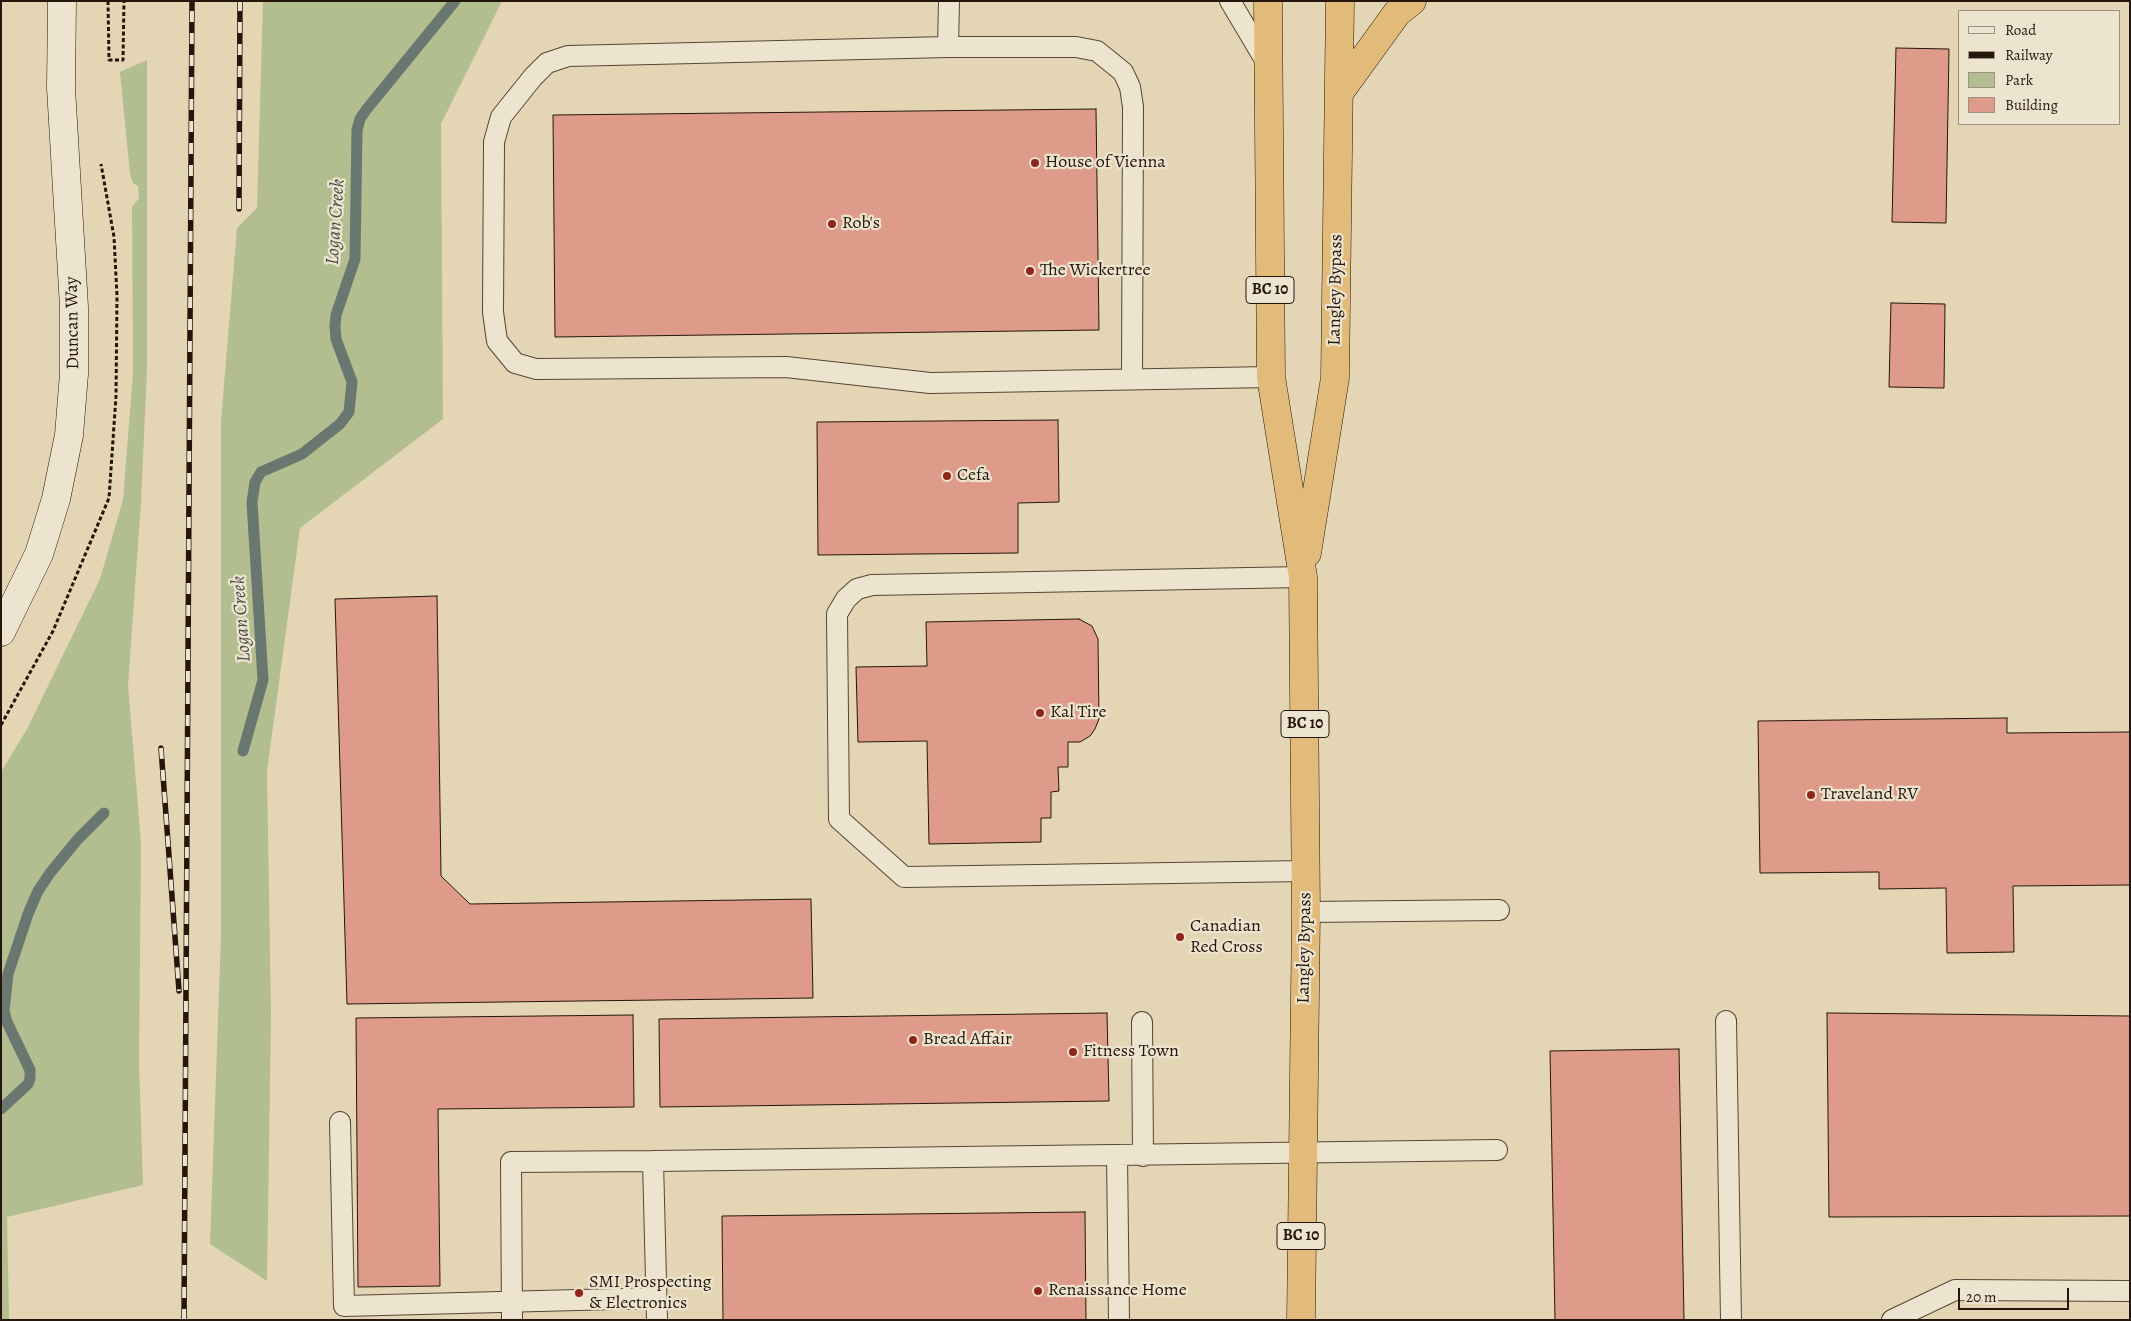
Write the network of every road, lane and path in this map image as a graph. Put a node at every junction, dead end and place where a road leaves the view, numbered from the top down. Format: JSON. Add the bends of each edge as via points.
{"nodes":[{"id":1,"x":62,"y":1,"type":"edge"},
{"id":2,"x":108,"y":1,"type":"edge"},
{"id":3,"x":124,"y":1,"type":"edge"},
{"id":4,"x":949,"y":1,"type":"edge"},
{"id":5,"x":1230,"y":1,"type":"edge"},
{"id":6,"x":1268,"y":1,"type":"edge"},
{"id":7,"x":1340,"y":1,"type":"edge"},
{"id":8,"x":1412,"y":1,"type":"edge"},
{"id":9,"x":948,"y":47,"type":"junction"},
{"id":10,"x":1268,"y":65,"type":"junction"},
{"id":11,"x":1339,"y":93,"type":"junction"},
{"id":12,"x":1271,"y":377,"type":"junction"},
{"id":13,"x":1132,"y":380,"type":"junction"},
{"id":14,"x":1303,"y":577,"type":"junction"},
{"id":15,"x":1,"y":632,"type":"edge"},
{"id":16,"x":1306,"y":871,"type":"junction"},
{"id":17,"x":1499,"y":910,"type":"dead end"},
{"id":18,"x":1306,"y":912,"type":"junction"},
{"id":19,"x":1726,"y":1021,"type":"dead end"},
{"id":20,"x":1142,"y":1022,"type":"dead end"},
{"id":21,"x":340,"y":1122,"type":"dead end"},
{"id":22,"x":1497,"y":1150,"type":"dead end"},
{"id":23,"x":1302,"y":1153,"type":"junction"},
{"id":24,"x":1116,"y":1156,"type":"junction"},
{"id":25,"x":1143,"y":1156,"type":"junction"},
{"id":26,"x":653,"y":1161,"type":"junction"},
{"id":27,"x":2130,"y":1291,"type":"edge"},
{"id":28,"x":656,"y":1298,"type":"junction"},
{"id":29,"x":512,"y":1311,"type":"edge"},
{"id":30,"x":344,"y":1313,"type":"edge"},
{"id":31,"x":656,"y":1320,"type":"edge"},
{"id":32,"x":1119,"y":1320,"type":"edge"},
{"id":33,"x":1300,"y":1320,"type":"edge"},
{"id":34,"x":1731,"y":1320,"type":"edge"},
{"id":35,"x":1892,"y":1320,"type":"edge"}],
"edges":[{"from":1,"to":15,"type":"street","name":"Duncan Way","via":[[61,88],[74,307],[74,374],[69,435],[56,499],[39,554]]},
{"from":2,"to":3,"type":"path","via":[[109,60],[123,60]]},
{"from":4,"to":9,"type":"lane"},
{"from":5,"to":10,"type":"lane"},
{"from":6,"to":10,"type":"highway","name":"Langley Bypass","number":"BC 10"},
{"from":7,"to":11,"type":"highway","name":"Langley Bypass","number":"BC 10"},
{"from":8,"to":11,"type":"highway","via":[[1397,14]]},
{"from":9,"to":13,"type":"lane","via":[[1076,47],[1097,50],[1123,72],[1130,87],[1133,107]]},
{"from":9,"to":13,"type":"lane","via":[[568,56],[547,63],[501,117],[494,142],[493,312],[497,341],[515,362],[536,369],[786,367],[930,383]]},
{"from":10,"to":12,"type":"highway","name":"Langley Bypass","number":"BC 10"},
{"from":11,"to":14,"type":"highway","name":"Langley Bypass","number":"BC 10","via":[[1335,378]]},
{"from":12,"to":13,"type":"lane"},
{"from":12,"to":14,"type":"highway","name":"Langley Bypass","number":"BC 10"},
{"from":14,"to":16,"type":"highway","name":"Langley Bypass","number":"BC 10"},
{"from":14,"to":16,"type":"lane","via":[[872,585],[858,589],[846,599],[837,614],[839,818],[904,877]]},
{"from":16,"to":18,"type":"highway","name":"Langley Bypass","number":"BC 10"},
{"from":17,"to":18,"type":"lane"},
{"from":18,"to":23,"type":"highway","name":"Langley Bypass","number":"BC 10"},
{"from":19,"to":34,"type":"lane"},
{"from":20,"to":25,"type":"lane"},
{"from":21,"to":30,"type":"lane"},
{"from":22,"to":23,"type":"lane"},
{"from":23,"to":25,"type":"lane"},
{"from":23,"to":33,"type":"highway","name":"Langley Bypass","number":"BC 10"},
{"from":24,"to":25,"type":"lane"},
{"from":24,"to":26,"type":"lane"},
{"from":24,"to":32,"type":"lane"},
{"from":26,"to":28,"type":"lane"},
{"from":26,"to":29,"type":"lane","via":[[511,1162]]},
{"from":27,"to":35,"type":"lane","via":[[1954,1290]]},
{"from":28,"to":29,"type":"lane"},
{"from":28,"to":31,"type":"lane"},
{"from":29,"to":30,"type":"lane"}]}
